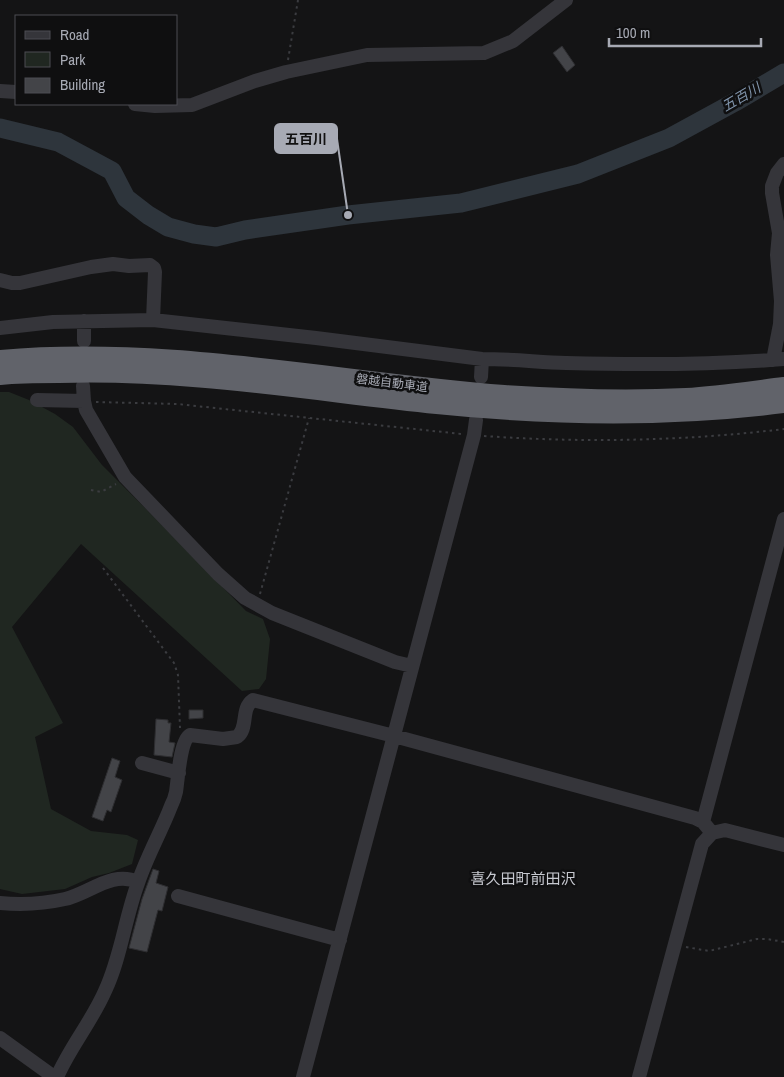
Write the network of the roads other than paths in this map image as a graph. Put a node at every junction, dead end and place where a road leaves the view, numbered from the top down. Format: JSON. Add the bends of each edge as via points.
{"nodes":[{"id":1,"x":566,"y":0,"type":"edge"},
{"id":2,"x":0,"y":91,"type":"edge"},
{"id":3,"x":15,"y":92,"type":"edge"},
{"id":4,"x":145,"y":105,"type":"edge"},
{"id":5,"x":784,"y":164,"type":"edge"},
{"id":6,"x":782,"y":275,"type":"edge"},
{"id":7,"x":0,"y":280,"type":"edge"},
{"id":8,"x":153,"y":320,"type":"junction"},
{"id":9,"x":84,"y":321,"type":"junction"},
{"id":10,"x":0,"y":328,"type":"edge"},
{"id":11,"x":84,"y":341,"type":"dead end"},
{"id":12,"x":482,"y":359,"type":"junction"},
{"id":13,"x":0,"y":360,"type":"edge"},
{"id":14,"x":778,"y":360,"type":"edge"},
{"id":15,"x":0,"y":375,"type":"edge"},
{"id":16,"x":481,"y":377,"type":"dead end"},
{"id":17,"x":83,"y":386,"type":"dead end"},
{"id":18,"x":784,"y":387,"type":"edge"},
{"id":19,"x":37,"y":400,"type":"dead end"},
{"id":20,"x":84,"y":402,"type":"junction"},
{"id":21,"x":784,"y":402,"type":"edge"},
{"id":22,"x":476,"y":420,"type":"dead end"},
{"id":23,"x":784,"y":519,"type":"edge"},
{"id":24,"x":412,"y":666,"type":"junction"},
{"id":25,"x":394,"y":736,"type":"junction"},
{"id":26,"x":142,"y":763,"type":"dead end"},
{"id":27,"x":179,"y":773,"type":"junction"},
{"id":28,"x":708,"y":828,"type":"junction"},
{"id":29,"x":784,"y":844,"type":"edge"},
{"id":30,"x":138,"y":882,"type":"junction"},
{"id":31,"x":178,"y":896,"type":"dead end"},
{"id":32,"x":0,"y":903,"type":"edge"},
{"id":33,"x":340,"y":940,"type":"junction"},
{"id":34,"x":0,"y":1038,"type":"edge"},
{"id":35,"x":55,"y":1077,"type":"edge"},
{"id":36,"x":303,"y":1077,"type":"edge"},
{"id":37,"x":639,"y":1077,"type":"edge"}],
"edges":[{"from":1,"to":4,"type":"street","via":[[513,41],[484,52],[367,56],[286,72],[192,105]]},
{"from":2,"to":3,"type":"street"},
{"from":5,"to":6,"type":"street","via":[[772,186],[779,233],[777,255]]},
{"from":6,"to":14,"type":"street"},
{"from":7,"to":8,"type":"street","via":[[20,282],[113,264],[150,265],[155,272]]},
{"from":8,"to":9,"type":"street"},
{"from":8,"to":12,"type":"street"},
{"from":9,"to":10,"type":"street"},
{"from":9,"to":11,"type":"street"},
{"from":12,"to":14,"type":"street","via":[[662,364]]},
{"from":12,"to":16,"type":"street"},
{"from":13,"to":18,"type":"highway","name":"磐越自動車道","via":[[91,356],[162,358],[504,395],[563,398],[686,398]]},
{"from":15,"to":21,"type":"highway","name":"磐越自動車道","via":[[160,374],[436,404],[612,415],[744,408]]},
{"from":17,"to":20,"type":"street"},
{"from":19,"to":20,"type":"street"},
{"from":20,"to":24,"type":"street","via":[[92,422],[125,477],[245,598],[272,613]]},
{"from":22,"to":24,"type":"street"},
{"from":23,"to":28,"type":"street"},
{"from":24,"to":25,"type":"street"},
{"from":25,"to":27,"type":"street","via":[[253,700],[247,706],[242,732],[237,737],[223,739],[190,735],[186,739]]},
{"from":25,"to":28,"type":"street","via":[[685,816]]},
{"from":25,"to":33,"type":"street"},
{"from":26,"to":27,"type":"street"},
{"from":27,"to":30,"type":"street","via":[[176,794]]},
{"from":28,"to":29,"type":"street","via":[[732,830]]},
{"from":28,"to":37,"type":"street"},
{"from":30,"to":32,"type":"street","via":[[128,879],[104,882],[68,899],[44,903]]},
{"from":30,"to":35,"type":"street","via":[[106,990],[92,1019]]},
{"from":31,"to":33,"type":"street"},
{"from":33,"to":36,"type":"street"},
{"from":34,"to":35,"type":"street"}]}
